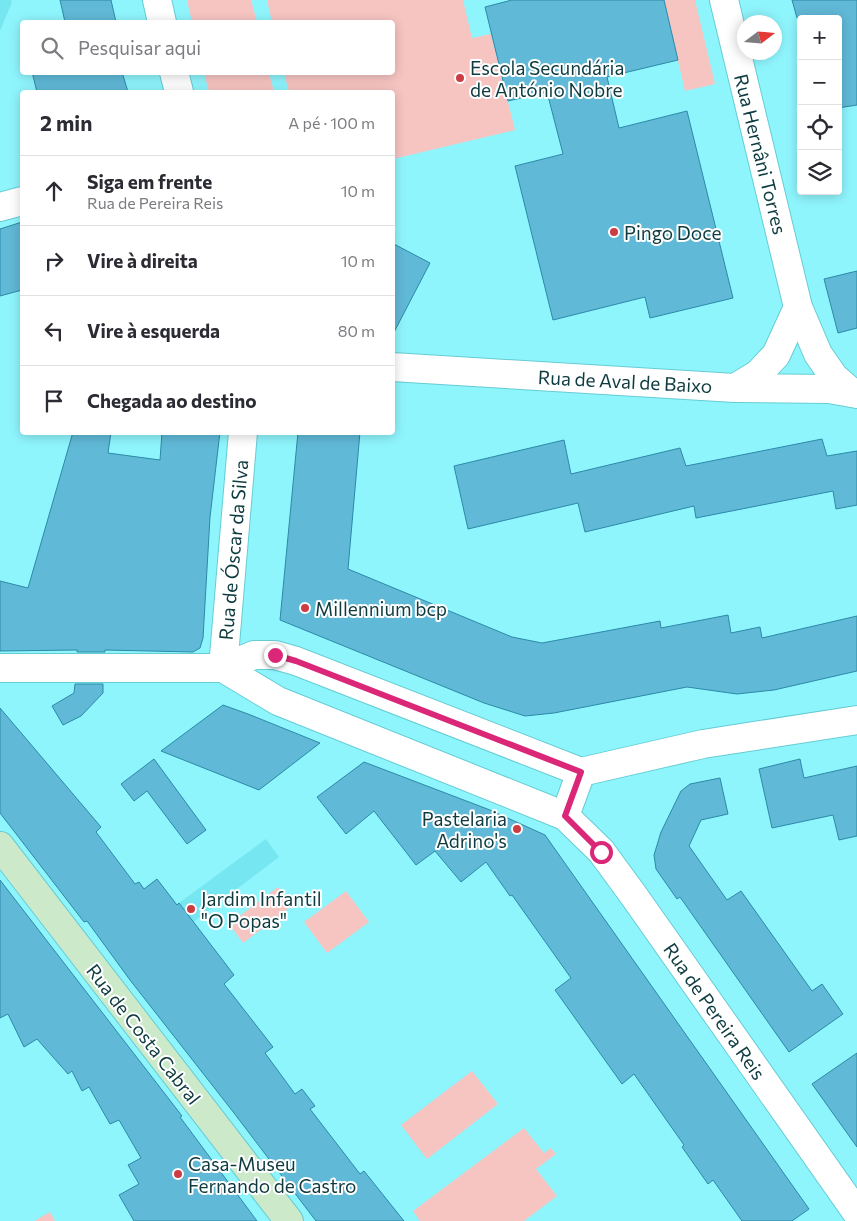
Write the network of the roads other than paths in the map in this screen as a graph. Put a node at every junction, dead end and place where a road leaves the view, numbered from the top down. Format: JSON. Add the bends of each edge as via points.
{"nodes":[{"id":1,"x":157,"y":0,"type":"edge"},
{"id":2,"x":724,"y":0,"type":"edge"},
{"id":3,"x":162,"y":20,"type":"edge"},
{"id":4,"x":175,"y":75,"type":"edge"},
{"id":5,"x":178,"y":90,"type":"edge"},
{"id":6,"x":20,"y":202,"type":"edge"},
{"id":7,"x":0,"y":207,"type":"edge"},
{"id":8,"x":798,"y":307,"type":"junction"},
{"id":9,"x":395,"y":367,"type":"edge"},
{"id":10,"x":735,"y":388,"type":"junction"},
{"id":11,"x":854,"y":393,"type":"edge"},
{"id":12,"x":243,"y":435,"type":"edge"},
{"id":13,"x":0,"y":668,"type":"edge"},
{"id":14,"x":223,"y":668,"type":"junction"},
{"id":15,"x":857,"y":720,"type":"edge"},
{"id":16,"x":581,"y":772,"type":"junction"},
{"id":17,"x":565,"y":816,"type":"junction"},
{"id":18,"x":0,"y":846,"type":"edge"},
{"id":19,"x":857,"y":1213,"type":"edge"},
{"id":20,"x":288,"y":1221,"type":"edge"}],
"edges":[{"from":1,"to":3,"type":"street"},
{"from":2,"to":8,"type":"street","name":"Rua Hernâni Torres"},
{"from":4,"to":5,"type":"street"},
{"from":6,"to":7,"type":"street"},
{"from":8,"to":10,"type":"street","via":[[776,355],[758,374]]},
{"from":8,"to":11,"type":"street","name":"Rua Hernâni Torres","via":[[818,354],[834,377]]},
{"from":9,"to":10,"type":"street","name":"Rua de Aval de Baixo"},
{"from":10,"to":11,"type":"street","name":"Rua de Aval de Baixo","via":[[830,389]]},
{"from":12,"to":14,"type":"street","name":"Rua de Óscar da Silva"},
{"from":13,"to":14,"type":"street"},
{"from":14,"to":16,"type":"street","via":[[254,655],[275,655],[296,661]]},
{"from":14,"to":17,"type":"street","via":[[278,701]]},
{"from":15,"to":16,"type":"street","via":[[703,744]]},
{"from":16,"to":17,"type":"street"},
{"from":17,"to":19,"type":"street","name":"Rua de Pereira Reis","via":[[601,852],[634,896]]},
{"from":18,"to":20,"type":"main road","name":"Rua de Costa Cabral"}]}
